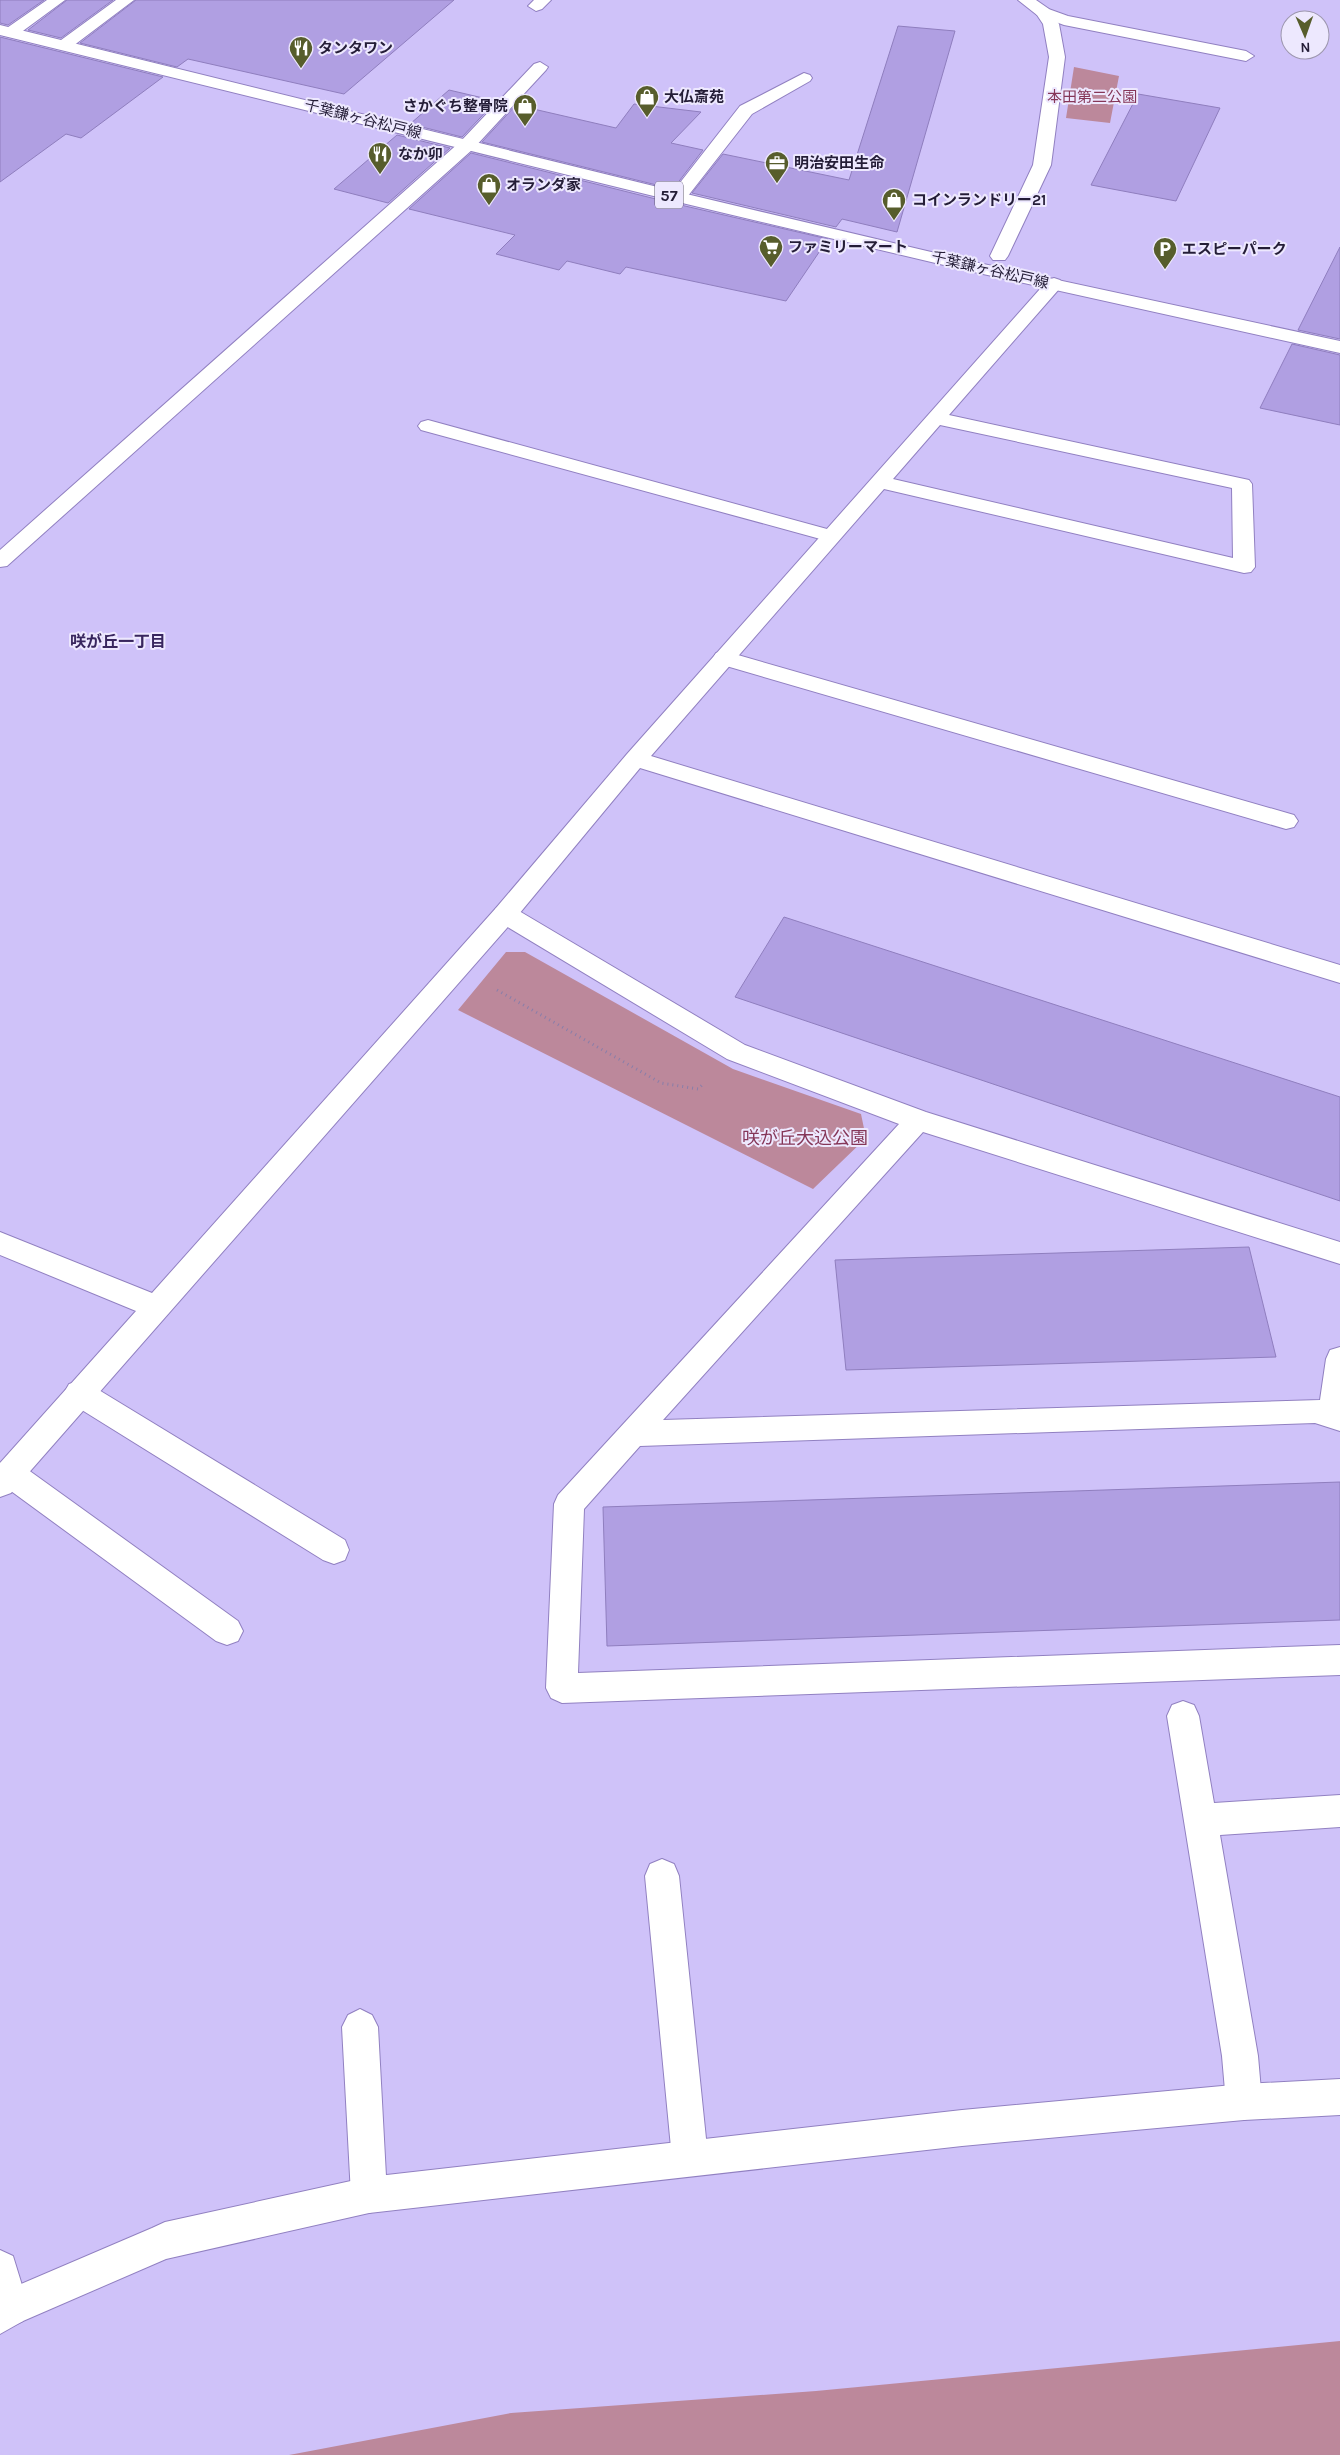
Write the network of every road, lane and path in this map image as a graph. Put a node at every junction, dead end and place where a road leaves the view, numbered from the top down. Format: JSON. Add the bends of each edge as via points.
{"nodes":[{"id":1,"x":57,"y":0,"type":"edge"},
{"id":2,"x":126,"y":0,"type":"edge"},
{"id":3,"x":1026,"y":0,"type":"edge"},
{"id":4,"x":1043,"y":12,"type":"junction"},
{"id":5,"x":5,"y":31,"type":"edge"},
{"id":6,"x":63,"y":46,"type":"junction"},
{"id":7,"x":1246,"y":56,"type":"dead end"},
{"id":8,"x":540,"y":67,"type":"dead end"},
{"id":9,"x":804,"y":78,"type":"dead end"},
{"id":10,"x":467,"y":145,"type":"junction"},
{"id":11,"x":678,"y":197,"type":"junction"},
{"id":12,"x":995,"y":263,"type":"junction"},
{"id":13,"x":1054,"y":284,"type":"junction"},
{"id":14,"x":1340,"y":347,"type":"edge"},
{"id":15,"x":935,"y":418,"type":"junction"},
{"id":16,"x":428,"y":426,"type":"dead end"},
{"id":17,"x":879,"y":482,"type":"junction"},
{"id":18,"x":831,"y":536,"type":"junction"},
{"id":19,"x":0,"y":561,"type":"edge"},
{"id":20,"x":724,"y":658,"type":"junction"},
{"id":21,"x":635,"y":759,"type":"junction"},
{"id":22,"x":1286,"y":821,"type":"dead end"},
{"id":23,"x":505,"y":914,"type":"junction"},
{"id":24,"x":457,"y":968,"type":"junction"},
{"id":25,"x":1340,"y":974,"type":"edge"},
{"id":26,"x":736,"y":1052,"type":"junction"},
{"id":27,"x":918,"y":1120,"type":"junction"},
{"id":28,"x":0,"y":1243,"type":"edge"},
{"id":29,"x":1340,"y":1253,"type":"edge"},
{"id":30,"x":155,"y":1306,"type":"junction"},
{"id":31,"x":1340,"y":1359,"type":"edge"},
{"id":32,"x":79,"y":1393,"type":"junction"},
{"id":33,"x":1336,"y":1418,"type":"edge"},
{"id":34,"x":633,"y":1434,"type":"junction"},
{"id":35,"x":5,"y":1479,"type":"edge"},
{"id":36,"x":334,"y":1550,"type":"dead end"},
{"id":37,"x":227,"y":1631,"type":"dead end"},
{"id":38,"x":1340,"y":1660,"type":"edge"},
{"id":39,"x":1183,"y":1716,"type":"dead end"},
{"id":40,"x":1340,"y":1811,"type":"edge"},
{"id":41,"x":1200,"y":1820,"type":"junction"},
{"id":42,"x":662,"y":1876,"type":"dead end"},
{"id":43,"x":360,"y":2027,"type":"dead end"},
{"id":44,"x":1340,"y":2097,"type":"edge"},
{"id":45,"x":1244,"y":2102,"type":"junction"},
{"id":46,"x":690,"y":2158,"type":"junction"},
{"id":47,"x":369,"y":2195,"type":"junction"},
{"id":48,"x":0,"y":2269,"type":"edge"},
{"id":49,"x":5,"y":2312,"type":"edge"}],
"edges":[{"from":1,"to":5,"type":"street"},
{"from":2,"to":6,"type":"street"},
{"from":3,"to":4,"type":"street"},
{"from":4,"to":7,"type":"street","via":[[1064,20]]},
{"from":4,"to":12,"type":"street","via":[[1051,24],[1057,48],[1042,164]]},
{"from":5,"to":6,"type":"street","name":"千葉鎌ヶ谷松戸線","number":"57"},
{"from":6,"to":10,"type":"street","name":"千葉鎌ヶ谷松戸線","number":"57"},
{"from":8,"to":10,"type":"street"},
{"from":9,"to":11,"type":"street","via":[[746,110]]},
{"from":10,"to":11,"type":"street","name":"千葉鎌ヶ谷松戸線","number":"57"},
{"from":10,"to":19,"type":"street"},
{"from":11,"to":12,"type":"street","name":"千葉鎌ヶ谷松戸線","number":"57"},
{"from":12,"to":13,"type":"street","name":"千葉鎌ヶ谷松戸線","number":"57"},
{"from":13,"to":14,"type":"street","name":"千葉鎌ヶ谷松戸線","number":"57"},
{"from":13,"to":15,"type":"street"},
{"from":15,"to":17,"type":"street"},
{"from":15,"to":17,"type":"street","via":[[1242,484],[1244,568]]},
{"from":16,"to":18,"type":"street"},
{"from":17,"to":18,"type":"street"},
{"from":18,"to":20,"type":"street"},
{"from":20,"to":21,"type":"street"},
{"from":20,"to":22,"type":"street"},
{"from":21,"to":23,"type":"street"},
{"from":21,"to":25,"type":"street"},
{"from":23,"to":24,"type":"street"},
{"from":23,"to":26,"type":"street"},
{"from":24,"to":26,"type":"path","via":[[661,1083],[698,1089]]},
{"from":24,"to":30,"type":"street"},
{"from":26,"to":27,"type":"street"},
{"from":27,"to":29,"type":"street"},
{"from":27,"to":34,"type":"street"},
{"from":28,"to":30,"type":"street"},
{"from":30,"to":32,"type":"street"},
{"from":31,"to":33,"type":"street"},
{"from":32,"to":35,"type":"street"},
{"from":32,"to":36,"type":"street"},
{"from":33,"to":34,"type":"street","via":[[1315,1412]]},
{"from":34,"to":38,"type":"street","via":[[570,1504],[562,1688]]},
{"from":35,"to":37,"type":"street"},
{"from":39,"to":41,"type":"street"},
{"from":40,"to":41,"type":"street"},
{"from":41,"to":45,"type":"street","via":[[1240,2056]]},
{"from":42,"to":46,"type":"street"},
{"from":43,"to":47,"type":"street"},
{"from":44,"to":45,"type":"street"},
{"from":45,"to":46,"type":"street"},
{"from":46,"to":47,"type":"street"},
{"from":47,"to":49,"type":"street","via":[[165,2241]]},
{"from":48,"to":49,"type":"street"}]}
